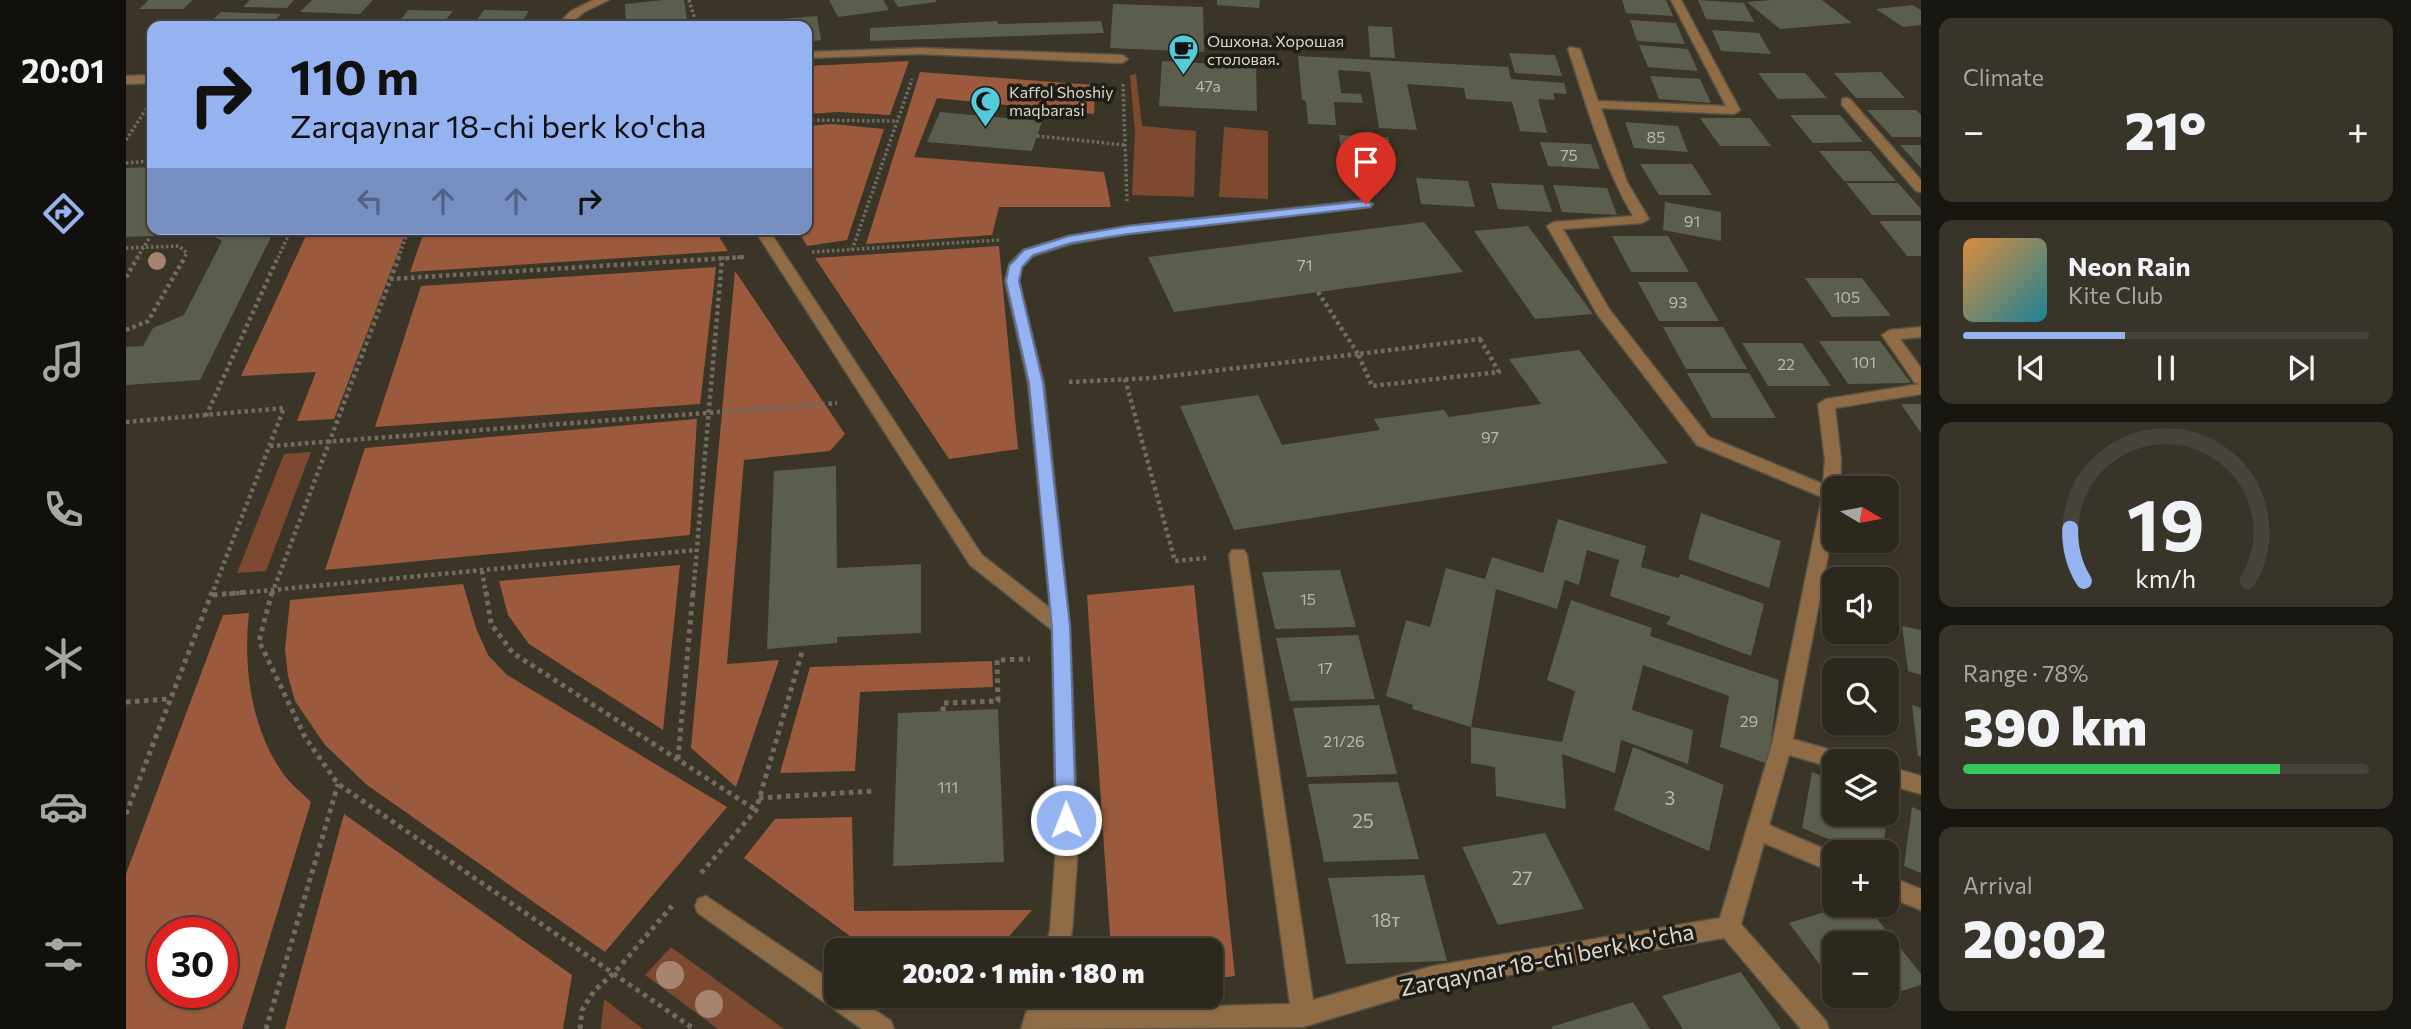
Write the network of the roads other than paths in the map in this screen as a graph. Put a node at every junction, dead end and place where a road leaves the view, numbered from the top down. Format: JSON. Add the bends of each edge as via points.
{"nodes":[{"id":1,"x":604,"y":0,"type":"edge"},
{"id":2,"x":1676,"y":0,"type":"edge"},
{"id":3,"x":565,"y":21,"type":"edge"},
{"id":4,"x":1574,"y":49,"type":"dead end"},
{"id":5,"x":812,"y":55,"type":"edge"},
{"id":6,"x":1122,"y":59,"type":"road end"},
{"id":7,"x":147,"y":69,"type":"edge"},
{"id":8,"x":147,"y":79,"type":"edge"},
{"id":9,"x":129,"y":80,"type":"edge"},
{"id":10,"x":1846,"y":102,"type":"dead end"},
{"id":11,"x":1591,"y":104,"type":"junction"},
{"id":12,"x":1921,"y":188,"type":"edge"},
{"id":13,"x":1366,"y":204,"type":"dead end"},
{"id":14,"x":765,"y":235,"type":"edge"},
{"id":15,"x":1921,"y":332,"type":"edge"},
{"id":16,"x":1921,"y":379,"type":"edge"},
{"id":17,"x":1921,"y":390,"type":"edge"},
{"id":18,"x":1832,"y":476,"type":"edge"},
{"id":19,"x":1822,"y":490,"type":"edge"},
{"id":20,"x":1822,"y":540,"type":"edge"},
{"id":21,"x":1238,"y":555,"type":"road end"},
{"id":22,"x":1061,"y":627,"type":"junction"},
{"id":23,"x":1782,"y":744,"type":"junction"},
{"id":24,"x":1822,"y":756,"type":"edge"},
{"id":25,"x":1899,"y":779,"type":"edge"},
{"id":26,"x":1921,"y":785,"type":"edge"},
{"id":27,"x":1759,"y":831,"type":"junction"},
{"id":28,"x":1822,"y":858,"type":"edge"},
{"id":29,"x":1899,"y":891,"type":"edge"},
{"id":30,"x":1921,"y":900,"type":"edge"},
{"id":31,"x":706,"y":906,"type":"dead end"},
{"id":32,"x":1730,"y":927,"type":"junction"},
{"id":33,"x":1058,"y":938,"type":"edge"},
{"id":34,"x":1040,"y":1008,"type":"edge"},
{"id":35,"x":1303,"y":1015,"type":"junction"},
{"id":36,"x":1035,"y":1025,"type":"edge"},
{"id":37,"x":882,"y":1029,"type":"edge"},
{"id":38,"x":1817,"y":1029,"type":"edge"}],
"edges":[{"from":1,"to":3,"type":"street"},
{"from":2,"to":11,"type":"street","via":[[1734,110]]},
{"from":4,"to":11,"type":"street"},
{"from":5,"to":6,"type":"street","via":[[920,51]]},
{"from":7,"to":9,"type":"street"},
{"from":8,"to":9,"type":"street"},
{"from":10,"to":12,"type":"street"},
{"from":11,"to":19,"type":"street","via":[[1620,181],[1643,219],[1554,226],[1602,311],[1703,441]]},
{"from":13,"to":22,"type":"street","via":[[1058,242],[1028,253],[1015,266],[1012,281],[1036,383]]},
{"from":14,"to":22,"type":"street","via":[[976,560]]},
{"from":15,"to":16,"type":"street","via":[[1890,335]]},
{"from":17,"to":18,"type":"street","via":[[1826,404]]},
{"from":20,"to":23,"type":"street"},
{"from":21,"to":35,"type":"street"},
{"from":22,"to":33,"type":"street","via":[[1067,847]]},
{"from":23,"to":24,"type":"street"},
{"from":23,"to":27,"type":"street"},
{"from":25,"to":26,"type":"street"},
{"from":27,"to":28,"type":"street"},
{"from":27,"to":32,"type":"street"},
{"from":29,"to":30,"type":"street"},
{"from":31,"to":37,"type":"street"},
{"from":32,"to":35,"type":"street","name":"Zarqaynar 18-chi berk ko'cha","via":[[1433,977]]},
{"from":32,"to":38,"type":"street"},
{"from":34,"to":36,"type":"street","name":"Zarqaynar 18-chi berk ko'cha"},
{"from":35,"to":36,"type":"street","name":"Zarqaynar 18-chi berk ko'cha"}]}
